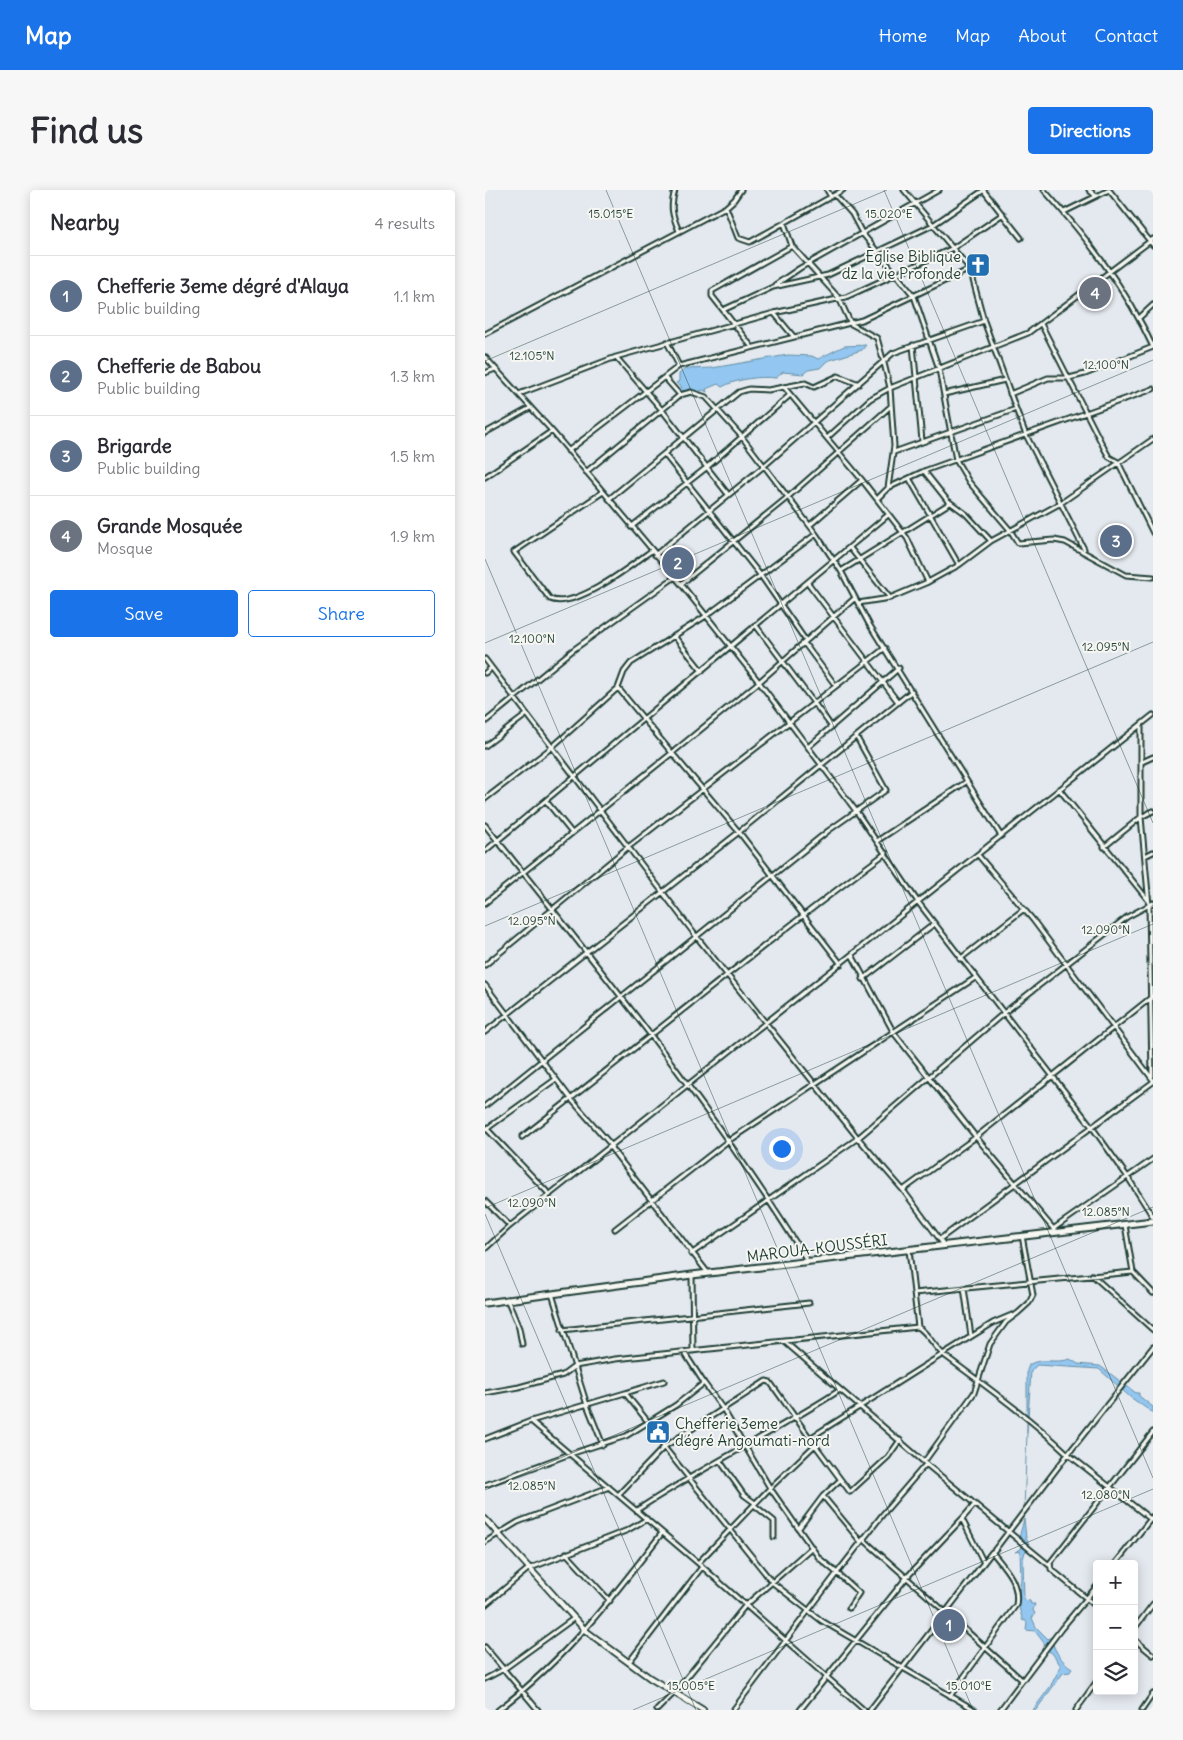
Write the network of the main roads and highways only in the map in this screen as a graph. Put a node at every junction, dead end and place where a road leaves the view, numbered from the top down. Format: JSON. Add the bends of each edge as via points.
{"nodes":[{"id":1,"x":1153,"y":1221,"type":"edge"},
{"id":2,"x":485,"y":1303,"type":"edge"},
{"id":3,"x":485,"y":1519,"type":"edge"},
{"id":4,"x":703,"y":1710,"type":"edge"}],
"edges":[{"from":1,"to":2,"type":"highway","name":"MAROUA-KOUSSÉRI","via":[[552,1292]]},
{"from":3,"to":4,"type":"main road","via":[[586,1631],[628,1663]]}]}
